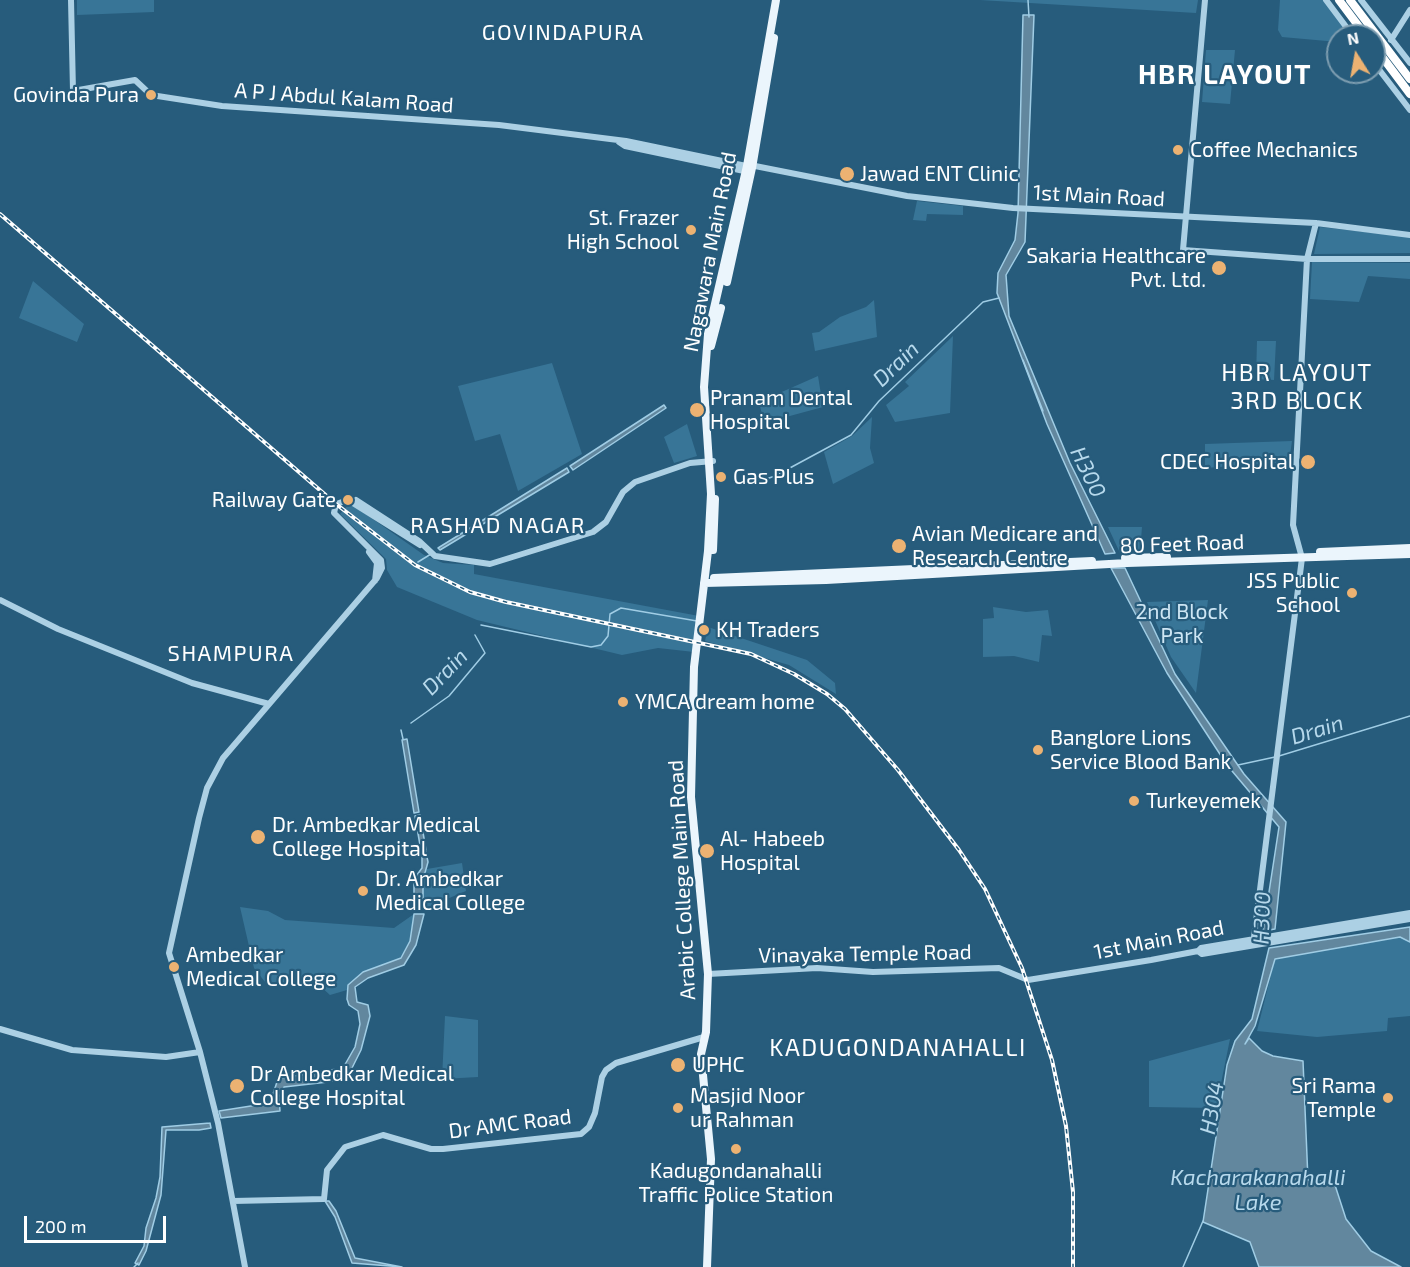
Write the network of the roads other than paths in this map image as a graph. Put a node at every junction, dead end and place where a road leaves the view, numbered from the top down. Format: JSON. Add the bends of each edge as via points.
{"nodes":[{"id":1,"x":71,"y":0,"type":"edge"},
{"id":2,"x":776,"y":0,"type":"edge"},
{"id":3,"x":781,"y":0,"type":"edge"},
{"id":4,"x":1205,"y":0,"type":"edge"},
{"id":5,"x":1326,"y":0,"type":"edge"},
{"id":6,"x":1339,"y":0,"type":"edge"},
{"id":7,"x":1350,"y":0,"type":"edge"},
{"id":8,"x":1361,"y":0,"type":"edge"},
{"id":9,"x":1410,"y":10,"type":"edge"},
{"id":10,"x":1344,"y":24,"type":"edge"},
{"id":11,"x":1357,"y":24,"type":"edge"},
{"id":12,"x":1391,"y":40,"type":"junction"},
{"id":13,"x":1386,"y":62,"type":"edge"},
{"id":14,"x":1410,"y":63,"type":"edge"},
{"id":15,"x":1386,"y":79,"type":"edge"},
{"id":16,"x":1410,"y":79,"type":"edge"},
{"id":17,"x":1410,"y":94,"type":"edge"},
{"id":18,"x":1410,"y":110,"type":"edge"},
{"id":19,"x":750,"y":168,"type":"junction"},
{"id":20,"x":1187,"y":216,"type":"junction"},
{"id":21,"x":1316,"y":223,"type":"junction"},
{"id":22,"x":1410,"y":235,"type":"edge"},
{"id":23,"x":1410,"y":258,"type":"edge"},
{"id":24,"x":1307,"y":259,"type":"junction"},
{"id":25,"x":711,"y":461,"type":"junction"},
{"id":26,"x":1410,"y":548,"type":"edge"},
{"id":27,"x":1410,"y":554,"type":"edge"},
{"id":28,"x":1302,"y":556,"type":"junction"},
{"id":29,"x":707,"y":581,"type":"junction"},
{"id":30,"x":0,"y":600,"type":"edge"},
{"id":31,"x":696,"y":670,"type":"junction"},
{"id":32,"x":269,"y":704,"type":"junction"},
{"id":33,"x":1410,"y":913,"type":"edge"},
{"id":34,"x":1410,"y":919,"type":"edge"},
{"id":35,"x":1270,"y":940,"type":"junction"},
{"id":36,"x":1253,"y":941,"type":"junction"},
{"id":37,"x":708,"y":974,"type":"junction"},
{"id":38,"x":1021,"y":978,"type":"joint"},
{"id":39,"x":0,"y":1029,"type":"edge"},
{"id":40,"x":704,"y":1037,"type":"junction"},
{"id":41,"x":200,"y":1052,"type":"junction"},
{"id":42,"x":233,"y":1201,"type":"junction"},
{"id":43,"x":245,"y":1267,"type":"edge"},
{"id":44,"x":707,"y":1267,"type":"edge"}],
"edges":[{"from":1,"to":19,"type":"street","name":"A P J Abdul Kalam Road","via":[[72,91],[135,80],[151,95],[222,106],[499,125],[619,142]]},
{"from":2,"to":19,"type":"main road","name":"Nagawara Main Road"},
{"from":3,"to":19,"type":"main road","name":"Nagawara Main Road"},
{"from":4,"to":20,"type":"street"},
{"from":5,"to":10,"type":"street"},
{"from":6,"to":11,"type":"highway"},
{"from":7,"to":16,"type":"highway"},
{"from":8,"to":12,"type":"street"},
{"from":9,"to":12,"type":"street"},
{"from":12,"to":14,"type":"street"},
{"from":13,"to":17,"type":"highway"},
{"from":15,"to":18,"type":"street"},
{"from":19,"to":20,"type":"street","name":"1st Main Road","via":[[907,196],[1012,208]]},
{"from":19,"to":25,"type":"main road","via":[[711,347]]},
{"from":20,"to":21,"type":"street","name":"1st Main Road"},
{"from":20,"to":24,"type":"street","via":[[1183,250]]},
{"from":21,"to":22,"type":"street","name":"1st Main Road"},
{"from":21,"to":24,"type":"street"},
{"from":23,"to":24,"type":"street"},
{"from":24,"to":28,"type":"street","via":[[1293,525]]},
{"from":25,"to":29,"type":"main road"},
{"from":25,"to":32,"type":"street","via":[[690,463],[635,482],[623,492],[606,522],[593,532],[490,564],[432,554],[348,500],[336,504],[334,513],[381,560],[382,568]]},
{"from":26,"to":28,"type":"main road","name":"80 Feet Road"},
{"from":27,"to":28,"type":"main road","name":"80 Feet Road"},
{"from":28,"to":29,"type":"main road","name":"80 Feet Road"},
{"from":28,"to":36,"type":"street"},
{"from":29,"to":31,"type":"main road"},
{"from":29,"to":31,"type":"main road"},
{"from":30,"to":32,"type":"street","via":[[58,629],[192,682]]},
{"from":31,"to":37,"type":"main road","name":"Arabic College Main Road","via":[[692,797]]},
{"from":32,"to":41,"type":"street","via":[[223,758],[207,788],[170,953]]},
{"from":33,"to":35,"type":"street","via":[[1281,934]]},
{"from":34,"to":35,"type":"street"},
{"from":35,"to":36,"type":"street","name":"1st Main Road"},
{"from":36,"to":38,"type":"street","name":"1st Main Road","via":[[1028,980]]},
{"from":37,"to":38,"type":"street","name":"Vinayaka Temple Road","via":[[999,968]]},
{"from":37,"to":40,"type":"main road","name":"Arabic College Main Road"},
{"from":39,"to":41,"type":"street","via":[[72,1050],[166,1057]]},
{"from":40,"to":42,"type":"street","name":"Dr AMC Road","via":[[616,1063],[606,1070],[589,1127],[581,1134],[443,1149],[383,1135],[345,1147],[327,1170],[324,1199]]},
{"from":40,"to":44,"type":"main road","name":"Arabic College Main Road","via":[[711,1160]]},
{"from":41,"to":42,"type":"street"},
{"from":42,"to":43,"type":"street"}]}
